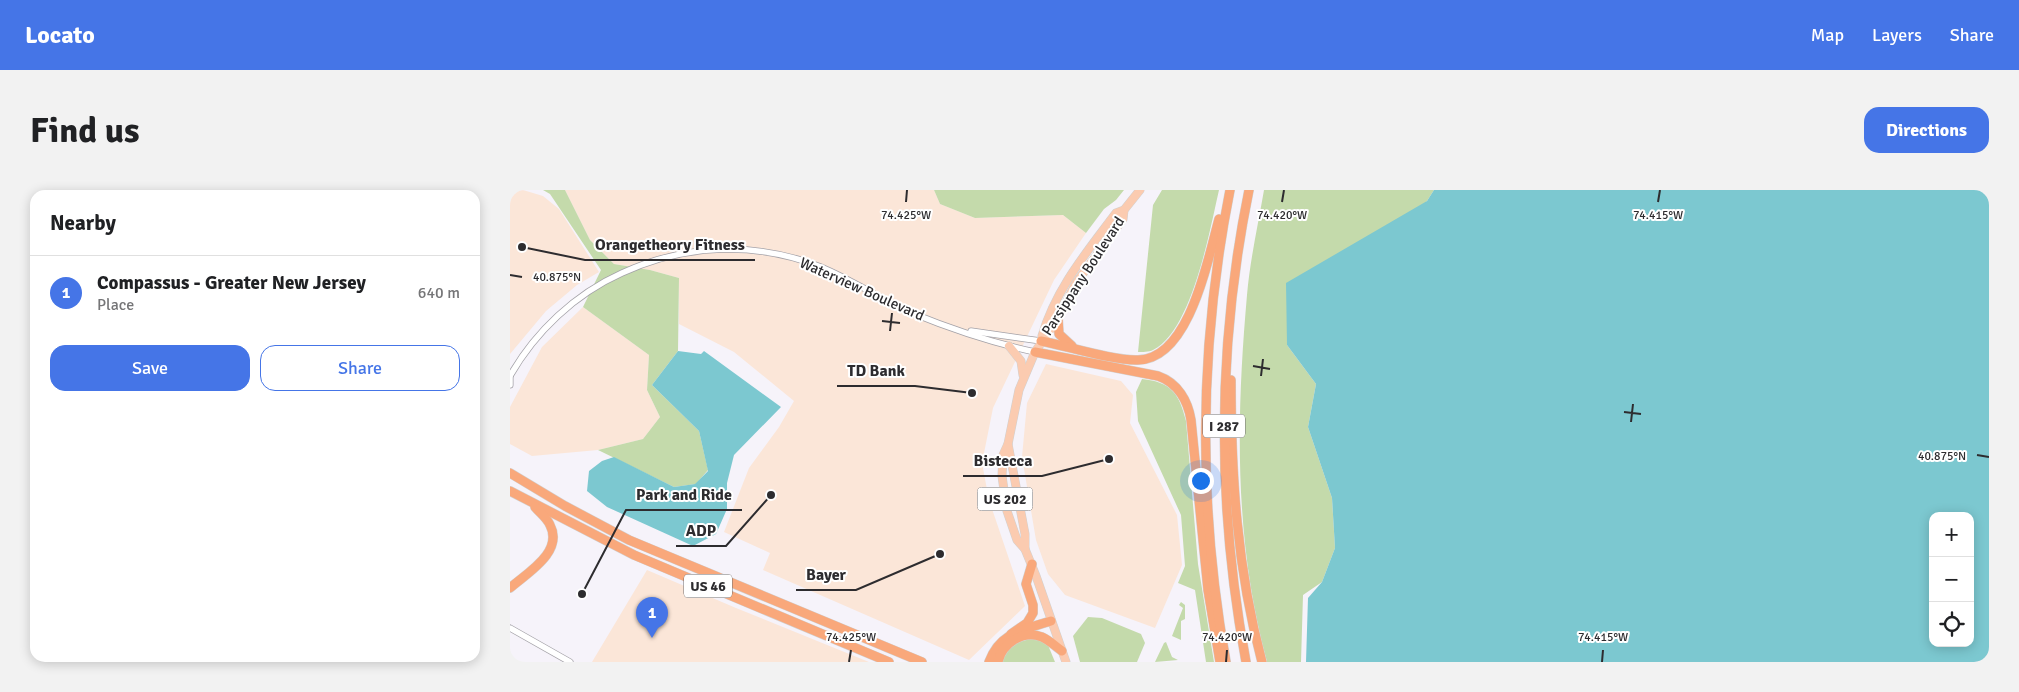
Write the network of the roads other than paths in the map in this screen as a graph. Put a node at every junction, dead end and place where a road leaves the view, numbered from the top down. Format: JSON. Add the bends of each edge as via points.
{"nodes":[{"id":1,"x":1140,"y":190,"type":"edge"},
{"id":2,"x":1228,"y":190,"type":"edge"},
{"id":3,"x":1249,"y":190,"type":"edge"},
{"id":4,"x":1124,"y":210,"type":"junction"},
{"id":5,"x":1058,"y":318,"type":"junction"},
{"id":6,"x":1230,"y":320,"type":"junction"},
{"id":7,"x":960,"y":329,"type":"junction"},
{"id":8,"x":1041,"y":341,"type":"junction"},
{"id":9,"x":1009,"y":346,"type":"junction"},
{"id":10,"x":1076,"y":348,"type":"junction"},
{"id":11,"x":1035,"y":352,"type":"junction"},
{"id":12,"x":510,"y":376,"type":"edge"},
{"id":13,"x":1023,"y":377,"type":"junction"},
{"id":14,"x":510,"y":385,"type":"edge"},
{"id":15,"x":1008,"y":444,"type":"junction"},
{"id":16,"x":510,"y":474,"type":"edge"},
{"id":17,"x":510,"y":491,"type":"edge"},
{"id":18,"x":530,"y":501,"type":"junction"},
{"id":19,"x":1025,"y":549,"type":"junction"},
{"id":20,"x":1032,"y":564,"type":"junction"},
{"id":21,"x":510,"y":588,"type":"edge"},
{"id":22,"x":1051,"y":621,"type":"junction"},
{"id":23,"x":510,"y":628,"type":"edge"},
{"id":24,"x":1010,"y":634,"type":"junction"},
{"id":25,"x":1062,"y":651,"type":"junction"},
{"id":26,"x":570,"y":662,"type":"edge"},
{"id":27,"x":889,"y":662,"type":"edge"},
{"id":28,"x":922,"y":662,"type":"edge"},
{"id":29,"x":989,"y":662,"type":"edge"},
{"id":30,"x":998,"y":662,"type":"edge"},
{"id":31,"x":1066,"y":662,"type":"edge"},
{"id":32,"x":1220,"y":662,"type":"edge"},
{"id":33,"x":1226,"y":662,"type":"edge"},
{"id":34,"x":1246,"y":662,"type":"edge"},
{"id":35,"x":1262,"y":662,"type":"edge"}],
"edges":[{"from":1,"to":4,"type":"main road","name":"Parsippany Boulevard","number":"US 202"},
{"from":2,"to":10,"type":"highway","via":[[1196,298],[1186,321],[1168,346],[1141,360]]},
{"from":2,"to":33,"type":"highway","number":"I 287","via":[[1211,318],[1205,428],[1210,546]]},
{"from":3,"to":6,"type":"highway","number":"I 287"},
{"from":4,"to":5,"type":"main road","name":"Parsippany Boulevard","number":"US 202","via":[[1123,219],[1076,283]]},
{"from":4,"to":8,"type":"main road","name":"Parsippany Boulevard","number":"US 202","via":[[1116,213],[1070,275],[1049,311]]},
{"from":5,"to":8,"type":"main road","name":"Parsippany Boulevard","number":"US 202"},
{"from":5,"to":10,"type":"highway","via":[[1059,334]]},
{"from":6,"to":34,"type":"highway","number":"I 287","via":[[1224,418],[1226,508]]},
{"from":6,"to":35,"type":"highway","via":[[1234,512],[1245,588]]},
{"from":7,"to":8,"type":"street","name":"Waterview Boulevard"},
{"from":7,"to":9,"type":"street","name":"Waterview Boulevard"},
{"from":7,"to":12,"type":"street","name":"Waterview Boulevard","via":[[914,313],[802,260],[757,251],[703,250],[656,259],[600,284],[556,317],[520,357]]},
{"from":8,"to":10,"type":"highway"},
{"from":8,"to":11,"type":"main road","name":"Parsippany Boulevard","number":"US 202"},
{"from":9,"to":11,"type":"street","name":"Waterview Boulevard"},
{"from":9,"to":13,"type":"main road","via":[[1021,362]]},
{"from":11,"to":13,"type":"main road","name":"Parsippany Boulevard","number":"US 202"},
{"from":11,"to":32,"type":"highway","via":[[1158,376],[1174,385],[1186,400],[1191,420],[1208,590]]},
{"from":12,"to":14,"type":"street","name":"Waterview Boulevard"},
{"from":13,"to":15,"type":"main road","name":"Parsippany Boulevard","number":"US 202"},
{"from":15,"to":19,"type":"main road","name":"Parsippany Boulevard","number":"US 202"},
{"from":15,"to":19,"type":"main road","name":"Parsippany Boulevard","number":"US 202","via":[[1003,455],[1002,476],[1007,510],[1017,540]]},
{"from":16,"to":28,"type":"highway","number":"US 46","via":[[638,544]]},
{"from":17,"to":18,"type":"highway","number":"US 46"},
{"from":18,"to":21,"type":"highway","via":[[550,524],[552,544],[544,557]]},
{"from":18,"to":27,"type":"highway","number":"US 46","via":[[634,555]]},
{"from":19,"to":20,"type":"main road","name":"Parsippany Boulevard","number":"US 202"},
{"from":20,"to":22,"type":"main road","name":"Parsippany Boulevard","number":"US 202"},
{"from":20,"to":24,"type":"highway","via":[[1026,584],[1033,613],[1026,623]]},
{"from":22,"to":24,"type":"highway"},
{"from":22,"to":25,"type":"main road","name":"Parsippany Boulevard","number":"US 202"},
{"from":23,"to":26,"type":"street"},
{"from":24,"to":29,"type":"highway","via":[[996,646]]},
{"from":25,"to":30,"type":"highway","via":[[1042,637],[1026,636],[1008,644],[1000,653]]},
{"from":25,"to":31,"type":"main road","name":"Parsippany Boulevard","number":"US 202"}]}
